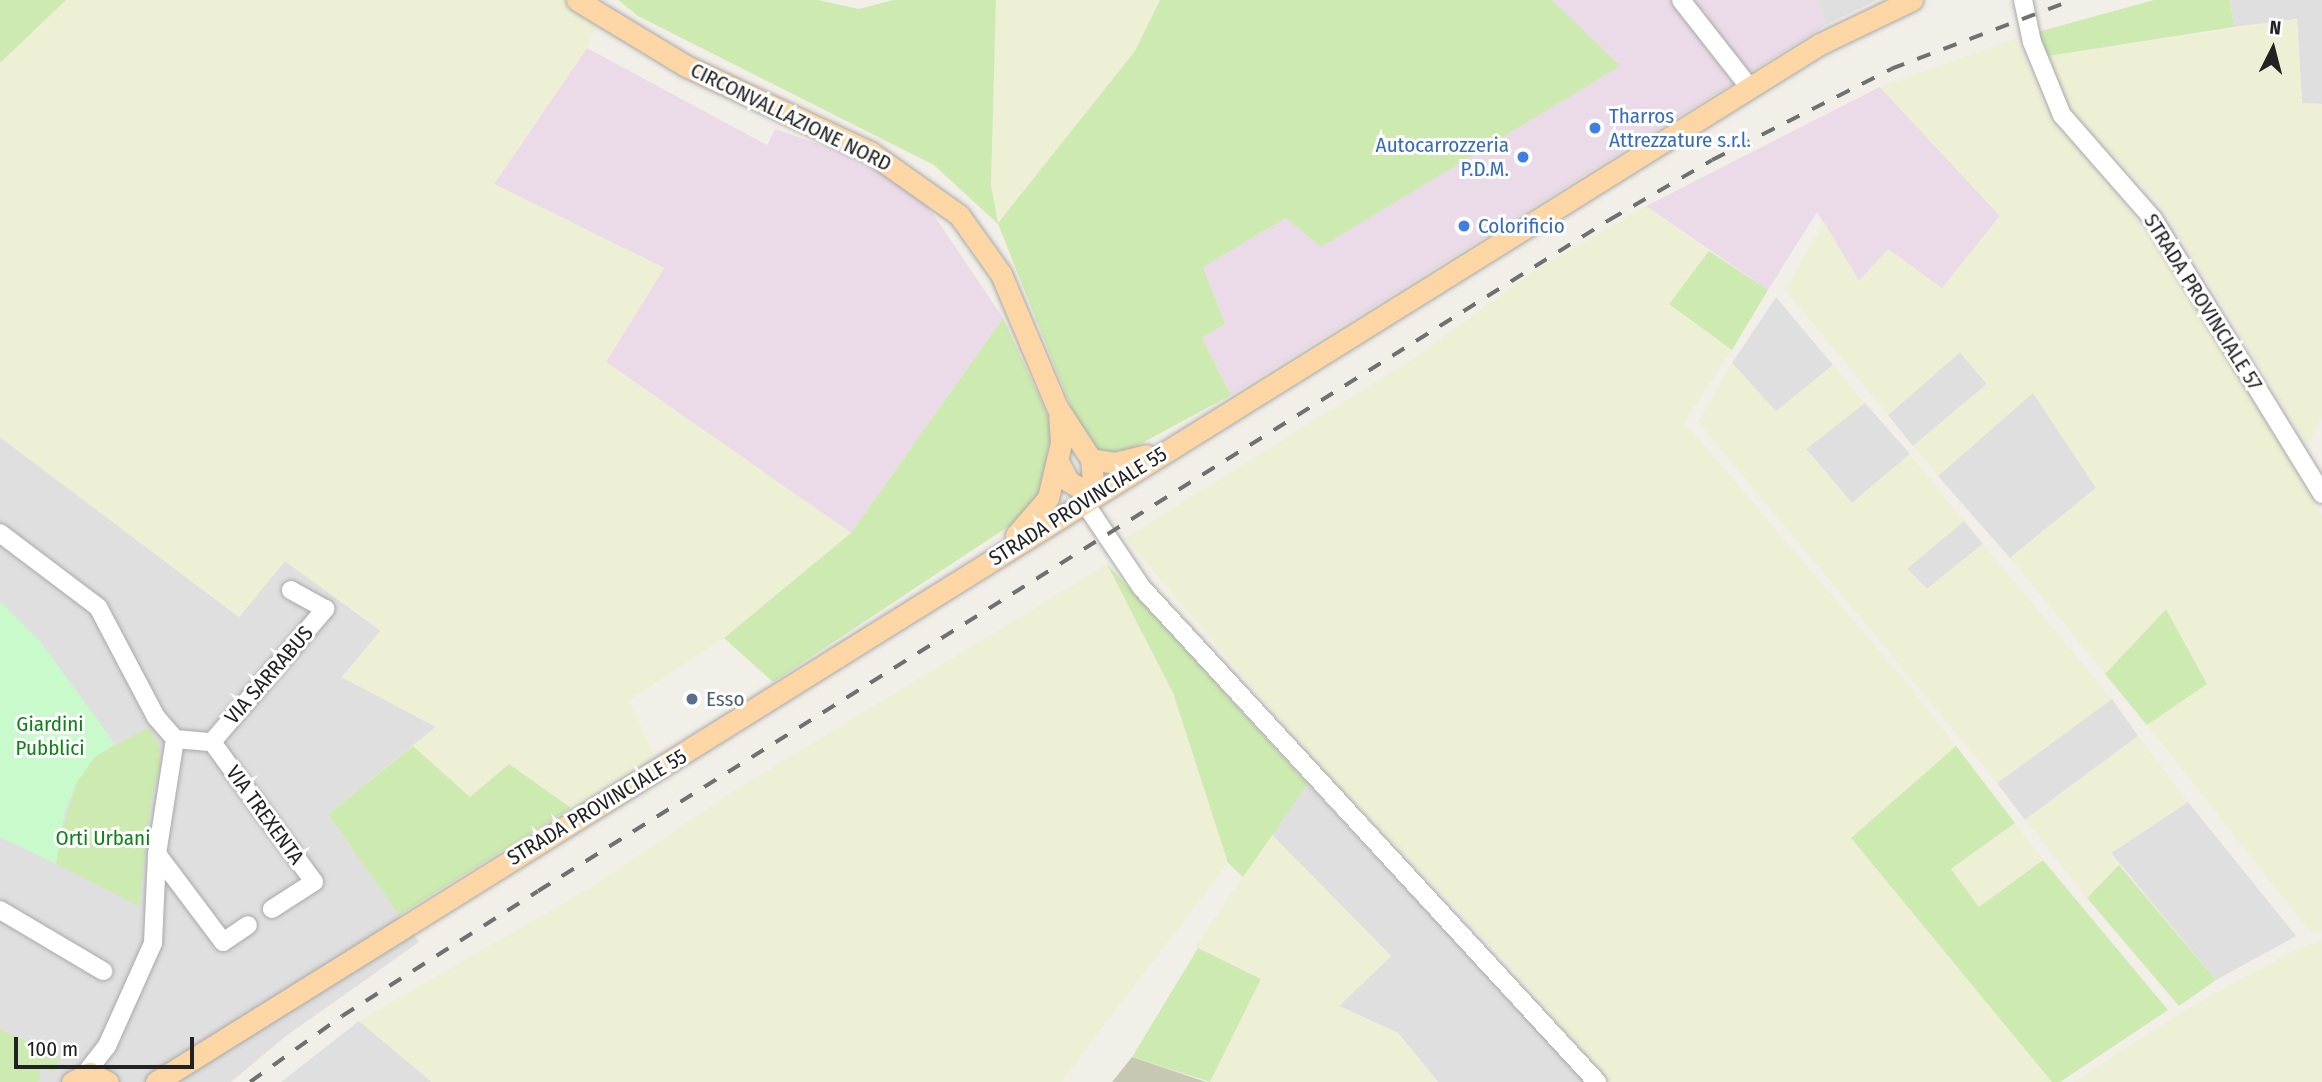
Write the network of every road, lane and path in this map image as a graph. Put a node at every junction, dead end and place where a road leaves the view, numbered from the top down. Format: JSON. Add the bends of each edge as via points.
{"nodes":[{"id":1,"x":577,"y":0,"type":"edge"},
{"id":2,"x":1681,"y":0,"type":"edge"},
{"id":3,"x":1912,"y":0,"type":"edge"},
{"id":4,"x":2021,"y":2,"type":"edge"},
{"id":5,"x":1750,"y":88,"type":"junction"},
{"id":6,"x":1057,"y":407,"type":"junction"},
{"id":7,"x":1179,"y":442,"type":"junction"},
{"id":8,"x":1091,"y":459,"type":"junction"},
{"id":9,"x":1059,"y":463,"type":"junction"},
{"id":10,"x":2322,"y":494,"type":"edge"},
{"id":11,"x":1089,"y":499,"type":"junction"},
{"id":12,"x":0,"y":533,"type":"edge"},
{"id":13,"x":972,"y":573,"type":"junction"},
{"id":14,"x":292,"y":590,"type":"dead end"},
{"id":15,"x":175,"y":739,"type":"junction"},
{"id":16,"x":212,"y":742,"type":"junction"},
{"id":17,"x":157,"y":854,"type":"junction"},
{"id":18,"x":272,"y":909,"type":"dead end"},
{"id":19,"x":0,"y":910,"type":"edge"},
{"id":20,"x":248,"y":925,"type":"dead end"},
{"id":21,"x":103,"y":971,"type":"dead end"},
{"id":22,"x":92,"y":1079,"type":"edge"},
{"id":23,"x":156,"y":1082,"type":"edge"},
{"id":24,"x":1597,"y":1082,"type":"edge"}],
"edges":[{"from":1,"to":6,"type":"main road","name":"CIRCONVALLAZIONE NORD","via":[[686,66],[870,152],[951,208],[1001,274]]},
{"from":2,"to":5,"type":"street"},
{"from":3,"to":5,"type":"main road","name":"STRADA PROVINCIALE 55","via":[[1850,28]]},
{"from":4,"to":10,"type":"street","name":"STRADA PROVINCIALE 57","via":[[2048,88],[2062,114],[2153,219]]},
{"from":5,"to":7,"type":"main road","name":"STRADA PROVINCIALE 55"},
{"from":6,"to":8,"type":"main road","name":"CIRCONVALLAZIONE NORD"},
{"from":6,"to":9,"type":"main road","name":"CIRCONVALLAZIONE NORD"},
{"from":7,"to":8,"type":"main road","via":[[1126,462]]},
{"from":7,"to":11,"type":"main road","name":"STRADA PROVINCIALE 55"},
{"from":8,"to":11,"type":"main road","name":"CIRCONVALLAZIONE NORD"},
{"from":9,"to":11,"type":"main road","via":[[1068,481]]},
{"from":9,"to":13,"type":"main road","via":[[1040,510]]},
{"from":11,"to":13,"type":"main road","name":"STRADA PROVINCIALE 55"},
{"from":11,"to":24,"type":"street","via":[[1142,588]]},
{"from":12,"to":15,"type":"street","via":[[98,607],[156,717]]},
{"from":13,"to":23,"type":"main road","name":"STRADA PROVINCIALE 55"},
{"from":14,"to":16,"type":"street","name":"VIA SARRABUS","via":[[325,609]]},
{"from":15,"to":16,"type":"street","name":"VIA SARRABUS"},
{"from":15,"to":17,"type":"street"},
{"from":16,"to":18,"type":"street","name":"VIA TREXENTA","via":[[314,882]]},
{"from":17,"to":20,"type":"street","via":[[223,942]]},
{"from":17,"to":22,"type":"street","via":[[153,943]]},
{"from":19,"to":21,"type":"street"}]}
